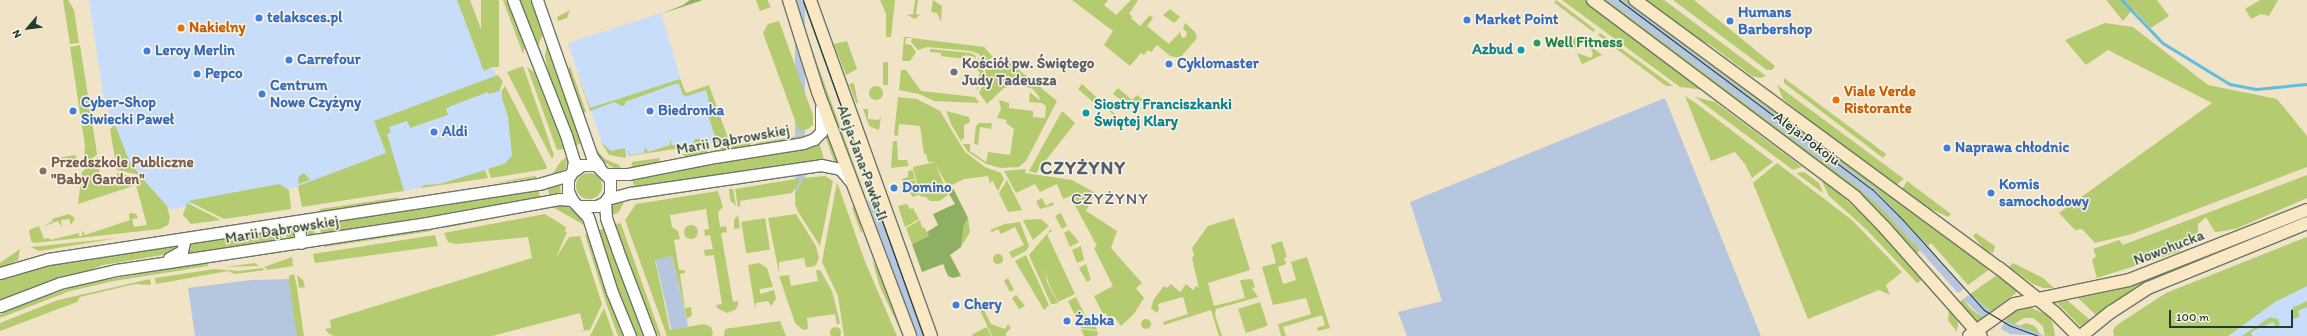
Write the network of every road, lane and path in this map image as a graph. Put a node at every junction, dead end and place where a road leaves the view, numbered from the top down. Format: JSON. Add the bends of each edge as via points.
{"nodes":[{"id":1,"x":513,"y":0,"type":"edge"},
{"id":2,"x":537,"y":0,"type":"edge"},
{"id":3,"x":789,"y":0,"type":"edge"},
{"id":4,"x":810,"y":0,"type":"edge"},
{"id":5,"x":1593,"y":0,"type":"edge"},
{"id":6,"x":1635,"y":0,"type":"edge"},
{"id":7,"x":818,"y":92,"type":"junction"},
{"id":8,"x":603,"y":170,"type":"junction"},
{"id":9,"x":571,"y":173,"type":"junction"},
{"id":10,"x":854,"y":187,"type":"junction"},
{"id":11,"x":606,"y":201,"type":"junction"},
{"id":12,"x":576,"y":203,"type":"junction"},
{"id":13,"x":2307,"y":210,"type":"edge"},
{"id":14,"x":298,"y":221,"type":"junction"},
{"id":15,"x":2307,"y":223,"type":"edge"},
{"id":16,"x":185,"y":238,"type":"junction"},
{"id":17,"x":301,"y":243,"type":"junction"},
{"id":18,"x":158,"y":263,"type":"junction"},
{"id":19,"x":0,"y":273,"type":"edge"},
{"id":20,"x":2038,"y":298,"type":"junction"},
{"id":21,"x":0,"y":306,"type":"edge"},
{"id":22,"x":1975,"y":334,"type":"edge"},
{"id":23,"x":630,"y":336,"type":"edge"},
{"id":24,"x":650,"y":336,"type":"edge"},
{"id":25,"x":910,"y":336,"type":"edge"},
{"id":26,"x":931,"y":336,"type":"edge"},
{"id":27,"x":2080,"y":336,"type":"edge"}],
"edges":[{"from":1,"to":9,"type":"street","via":[[569,146],[574,163]]},
{"from":2,"to":8,"type":"street","via":[[592,157]]},
{"from":3,"to":7,"type":"main road","name":"Aleja Jana Pawła II"},
{"from":4,"to":26,"type":"main road","name":"Aleja Jana Pawła II"},
{"from":5,"to":22,"type":"main road","name":"Aleja Pokoju","via":[[1846,190],[1886,228]]},
{"from":6,"to":20,"type":"main road","name":"Aleja Pokoju"},
{"from":7,"to":8,"type":"street","name":"Marii Dąbrowskiej","via":[[822,126],[820,134],[811,140],[617,176]]},
{"from":7,"to":10,"type":"main road","name":"Aleja Jana Pawła II"},
{"from":8,"to":9,"type":"street","via":[[584,165]]},
{"from":8,"to":11,"type":"street","via":[[611,185]]},
{"from":9,"to":12,"type":"street","via":[[567,188]]},
{"from":9,"to":14,"type":"street","name":"Marii Dąbrowskiej","via":[[542,183]]},
{"from":10,"to":11,"type":"street","via":[[840,169],[821,165],[630,193]]},
{"from":10,"to":25,"type":"main road","name":"Aleja Jana Pawła II"},
{"from":11,"to":12,"type":"street","via":[[592,208]]},
{"from":11,"to":24,"type":"street","via":[[606,218],[616,249]]},
{"from":12,"to":17,"type":"street","name":"Marii Dąbrowskiej","via":[[562,199],[545,201]]},
{"from":12,"to":23,"type":"street","via":[[588,217],[616,304]]},
{"from":13,"to":20,"type":"main road","name":"Nowohucka","via":[[2129,280]]},
{"from":14,"to":16,"type":"street","name":"Marii Dąbrowskiej"},
{"from":14,"to":17,"type":"street"},
{"from":15,"to":27,"type":"main road","name":"Nowohucka","via":[[2148,288]]},
{"from":16,"to":18,"type":"street","via":[[180,252]]},
{"from":16,"to":19,"type":"street","name":"Marii Dąbrowskiej","via":[[48,259]]},
{"from":17,"to":18,"type":"street","name":"Marii Dąbrowskiej"},
{"from":18,"to":21,"type":"street","name":"Marii Dąbrowskiej","via":[[70,280]]},
{"from":20,"to":22,"type":"main road","name":"Nowohucka","via":[[2010,306]]},
{"from":20,"to":27,"type":"main road","name":"Aleja Pokoju"}]}
